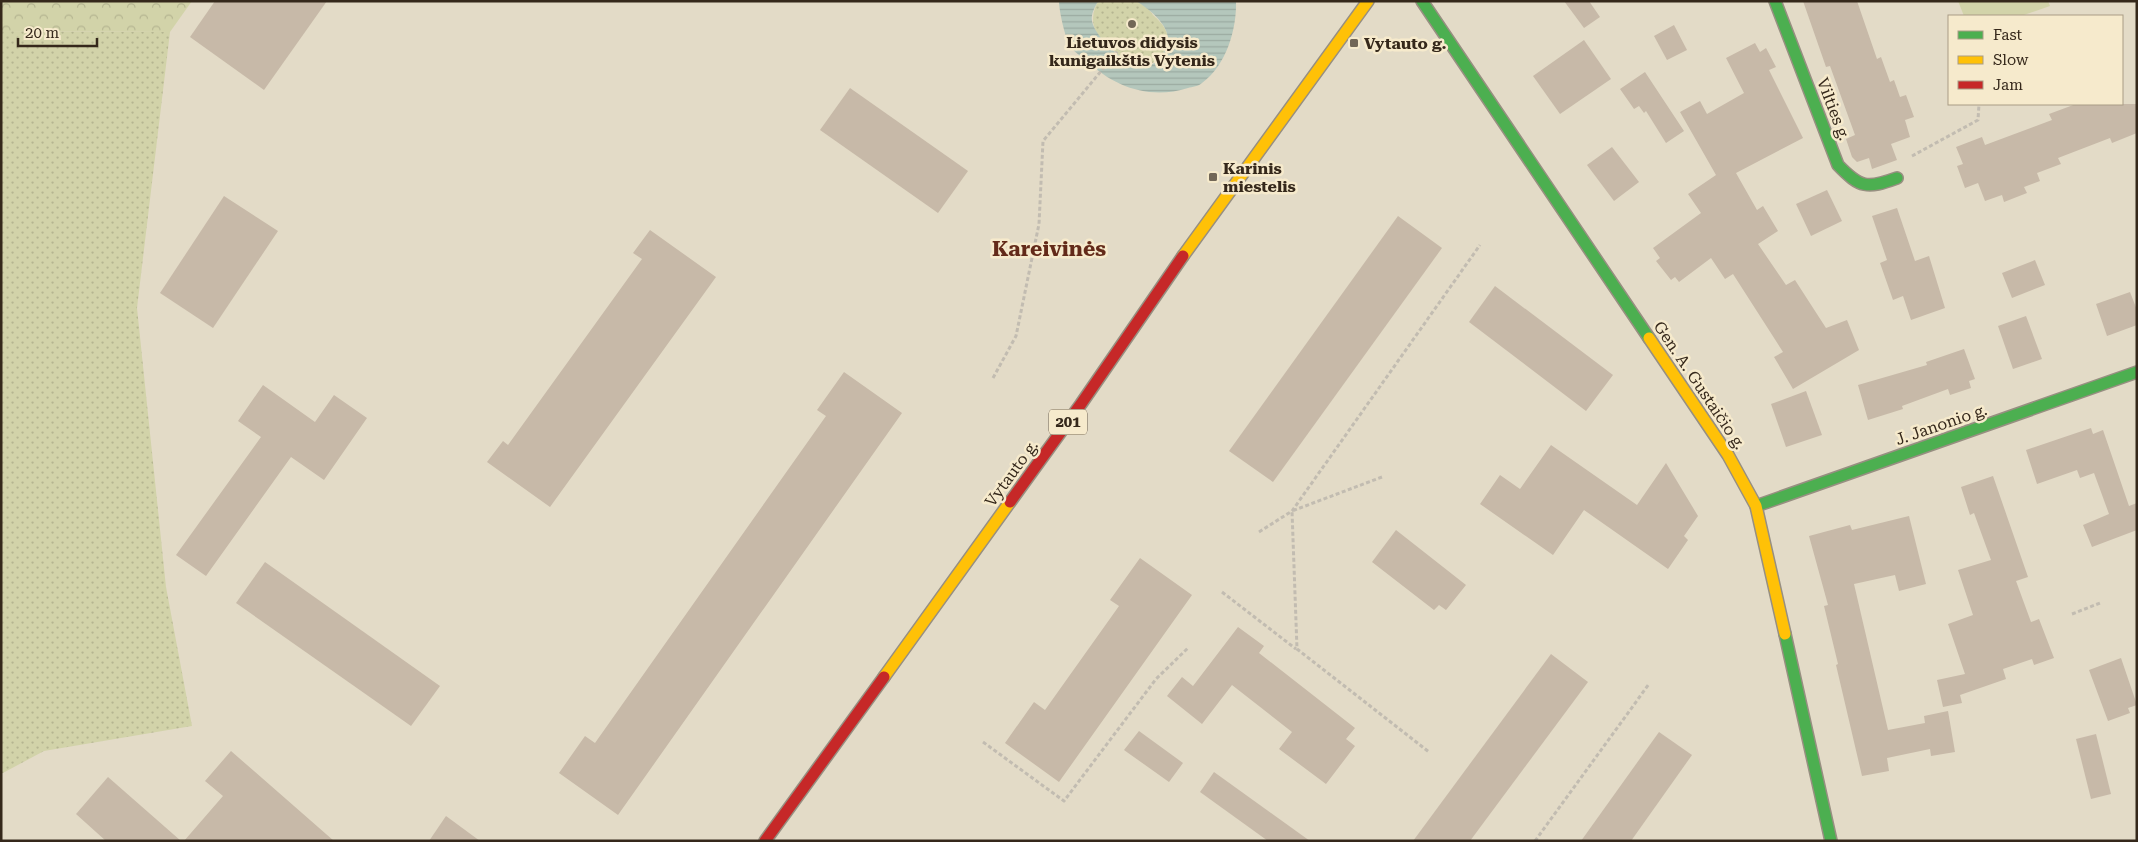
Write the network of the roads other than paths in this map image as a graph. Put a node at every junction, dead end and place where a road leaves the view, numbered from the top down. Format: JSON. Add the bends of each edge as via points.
{"nodes":[{"id":1,"x":1368,"y":1,"type":"edge"},
{"id":2,"x":1422,"y":1,"type":"edge"},
{"id":3,"x":1775,"y":1,"type":"edge"},
{"id":4,"x":1897,"y":178,"type":"road end"},
{"id":5,"x":2137,"y":372,"type":"edge"},
{"id":6,"x":1756,"y":506,"type":"junction"},
{"id":7,"x":765,"y":841,"type":"edge"},
{"id":8,"x":1831,"y":841,"type":"edge"}],
"edges":[{"from":1,"to":7,"type":"street","name":"Vytauto g.","number":"201"},
{"from":2,"to":6,"type":"street","name":"Gen. A. Gustaičio g.","via":[[1728,455]]},
{"from":3,"to":4,"type":"street","name":"Vilties g.","via":[[1838,165],[1856,184],[1873,187]]},
{"from":5,"to":6,"type":"street","name":"J. Janonio g."},
{"from":6,"to":8,"type":"street","name":"Gen. A. Gustaičio g."}]}
